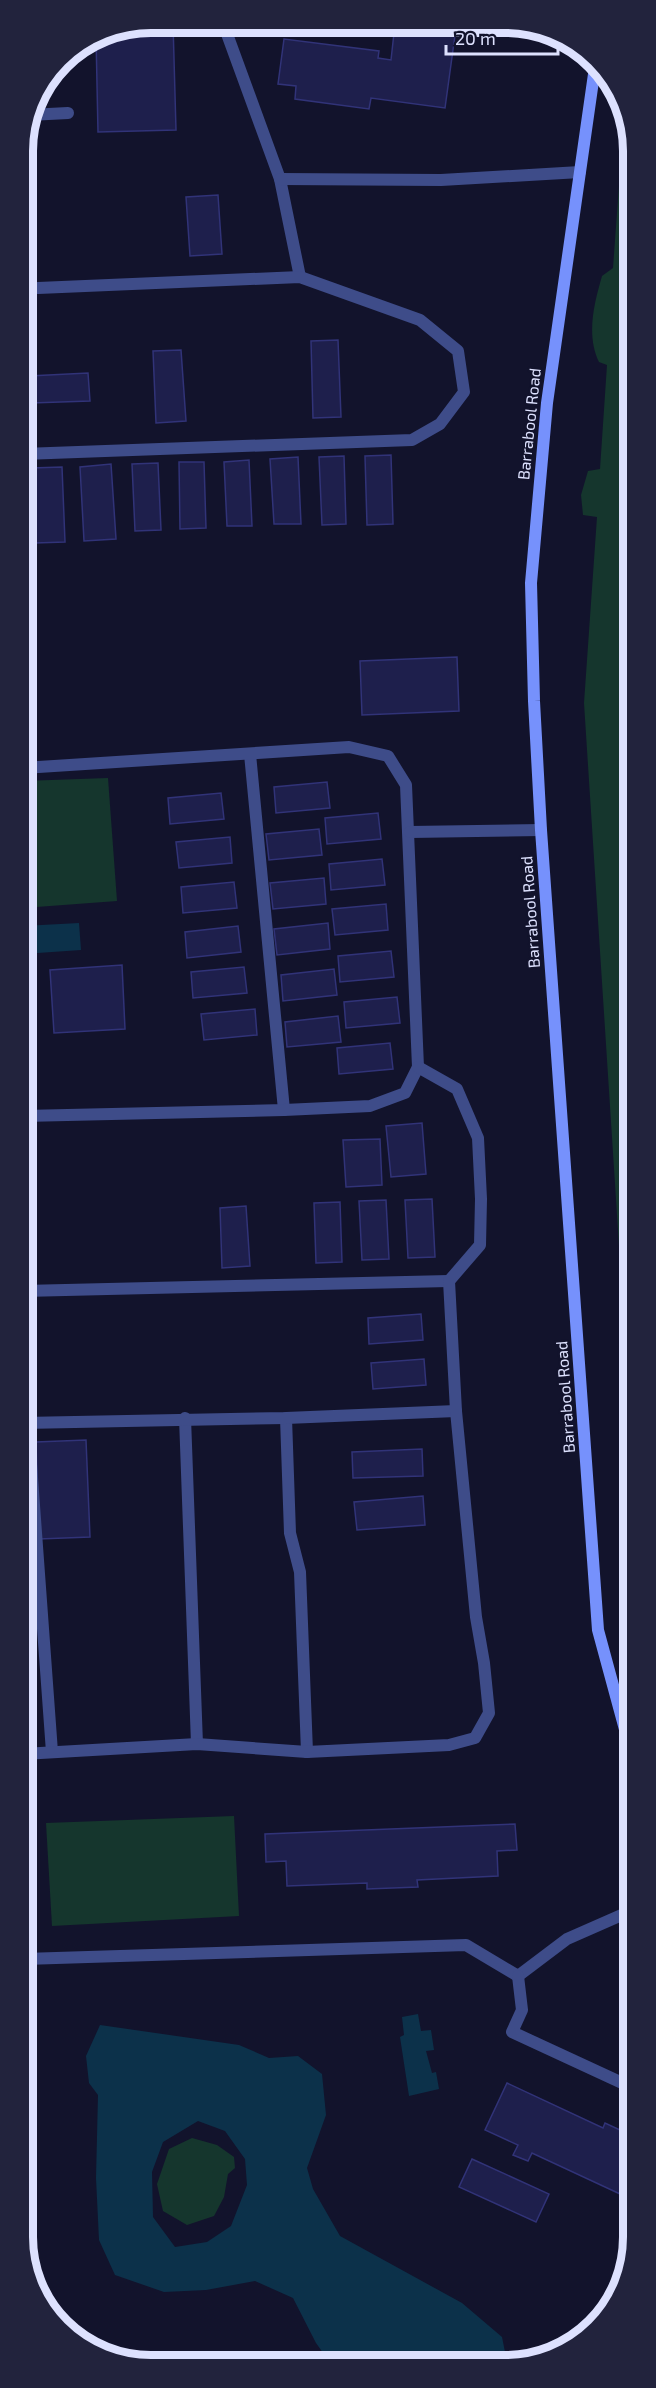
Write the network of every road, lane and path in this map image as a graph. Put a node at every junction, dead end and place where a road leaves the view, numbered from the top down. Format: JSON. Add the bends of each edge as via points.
{"nodes":[{"id":1,"x":227,"y":33,"type":"edge"},
{"id":2,"x":594,"y":74,"type":"edge"},
{"id":3,"x":68,"y":113,"type":"dead end"},
{"id":4,"x":39,"y":114,"type":"edge"},
{"id":5,"x":580,"y":172,"type":"junction"},
{"id":6,"x":280,"y":178,"type":"junction"},
{"id":7,"x":300,"y":277,"type":"junction"},
{"id":8,"x":38,"y":288,"type":"dead end"},
{"id":9,"x":33,"y":454,"type":"edge"},
{"id":10,"x":250,"y":754,"type":"junction"},
{"id":11,"x":33,"y":767,"type":"edge"},
{"id":12,"x":541,"y":830,"type":"junction"},
{"id":13,"x":410,"y":832,"type":"junction"},
{"id":14,"x":418,"y":1067,"type":"junction"},
{"id":15,"x":284,"y":1110,"type":"junction"},
{"id":16,"x":33,"y":1116,"type":"edge"},
{"id":17,"x":449,"y":1281,"type":"junction"},
{"id":18,"x":33,"y":1291,"type":"edge"},
{"id":19,"x":456,"y":1411,"type":"junction"},
{"id":20,"x":185,"y":1418,"type":"junction"},
{"id":21,"x":286,"y":1418,"type":"junction"},
{"id":22,"x":33,"y":1423,"type":"edge"},
{"id":23,"x":33,"y":1512,"type":"edge"},
{"id":24,"x":623,"y":1722,"type":"edge"},
{"id":25,"x":197,"y":1744,"type":"junction"},
{"id":26,"x":52,"y":1752,"type":"junction"},
{"id":27,"x":307,"y":1752,"type":"junction"},
{"id":28,"x":33,"y":1753,"type":"edge"},
{"id":29,"x":623,"y":1914,"type":"edge"},
{"id":30,"x":33,"y":1959,"type":"edge"},
{"id":31,"x":518,"y":1976,"type":"junction"},
{"id":32,"x":623,"y":2083,"type":"edge"}],
"edges":[{"from":1,"to":6,"type":"lane"},
{"from":2,"to":5,"type":"street","name":"Barrabool Road"},
{"from":3,"to":4,"type":"lane"},
{"from":5,"to":6,"type":"lane","via":[[441,180]]},
{"from":5,"to":12,"type":"street","name":"Barrabool Road","via":[[547,403],[531,583]]},
{"from":6,"to":7,"type":"lane"},
{"from":7,"to":8,"type":"lane"},
{"from":7,"to":9,"type":"lane","via":[[420,320],[458,351],[464,392],[440,424],[412,440]]},
{"from":10,"to":11,"type":"lane"},
{"from":10,"to":13,"type":"lane","via":[[349,747],[388,756],[406,785]]},
{"from":10,"to":15,"type":"lane"},
{"from":12,"to":13,"type":"lane"},
{"from":12,"to":24,"type":"street","name":"Barrabool Road","via":[[598,1630]]},
{"from":13,"to":14,"type":"lane"},
{"from":14,"to":15,"type":"lane","via":[[405,1094],[370,1106]]},
{"from":14,"to":17,"type":"lane","via":[[457,1089],[478,1138],[480,1245]]},
{"from":15,"to":16,"type":"lane"},
{"from":17,"to":18,"type":"lane"},
{"from":17,"to":19,"type":"lane"},
{"from":19,"to":21,"type":"lane"},
{"from":19,"to":27,"type":"lane","via":[[489,1713],[475,1738],[449,1745]]},
{"from":20,"to":21,"type":"lane"},
{"from":20,"to":22,"type":"lane"},
{"from":20,"to":25,"type":"lane"},
{"from":21,"to":27,"type":"lane","via":[[290,1533],[300,1572]]},
{"from":23,"to":26,"type":"lane"},
{"from":25,"to":26,"type":"lane"},
{"from":25,"to":27,"type":"lane"},
{"from":26,"to":28,"type":"lane"},
{"from":29,"to":31,"type":"lane","via":[[567,1939]]},
{"from":30,"to":31,"type":"lane","via":[[466,1945]]},
{"from":31,"to":32,"type":"lane","via":[[522,2010],[512,2032]]}]}
